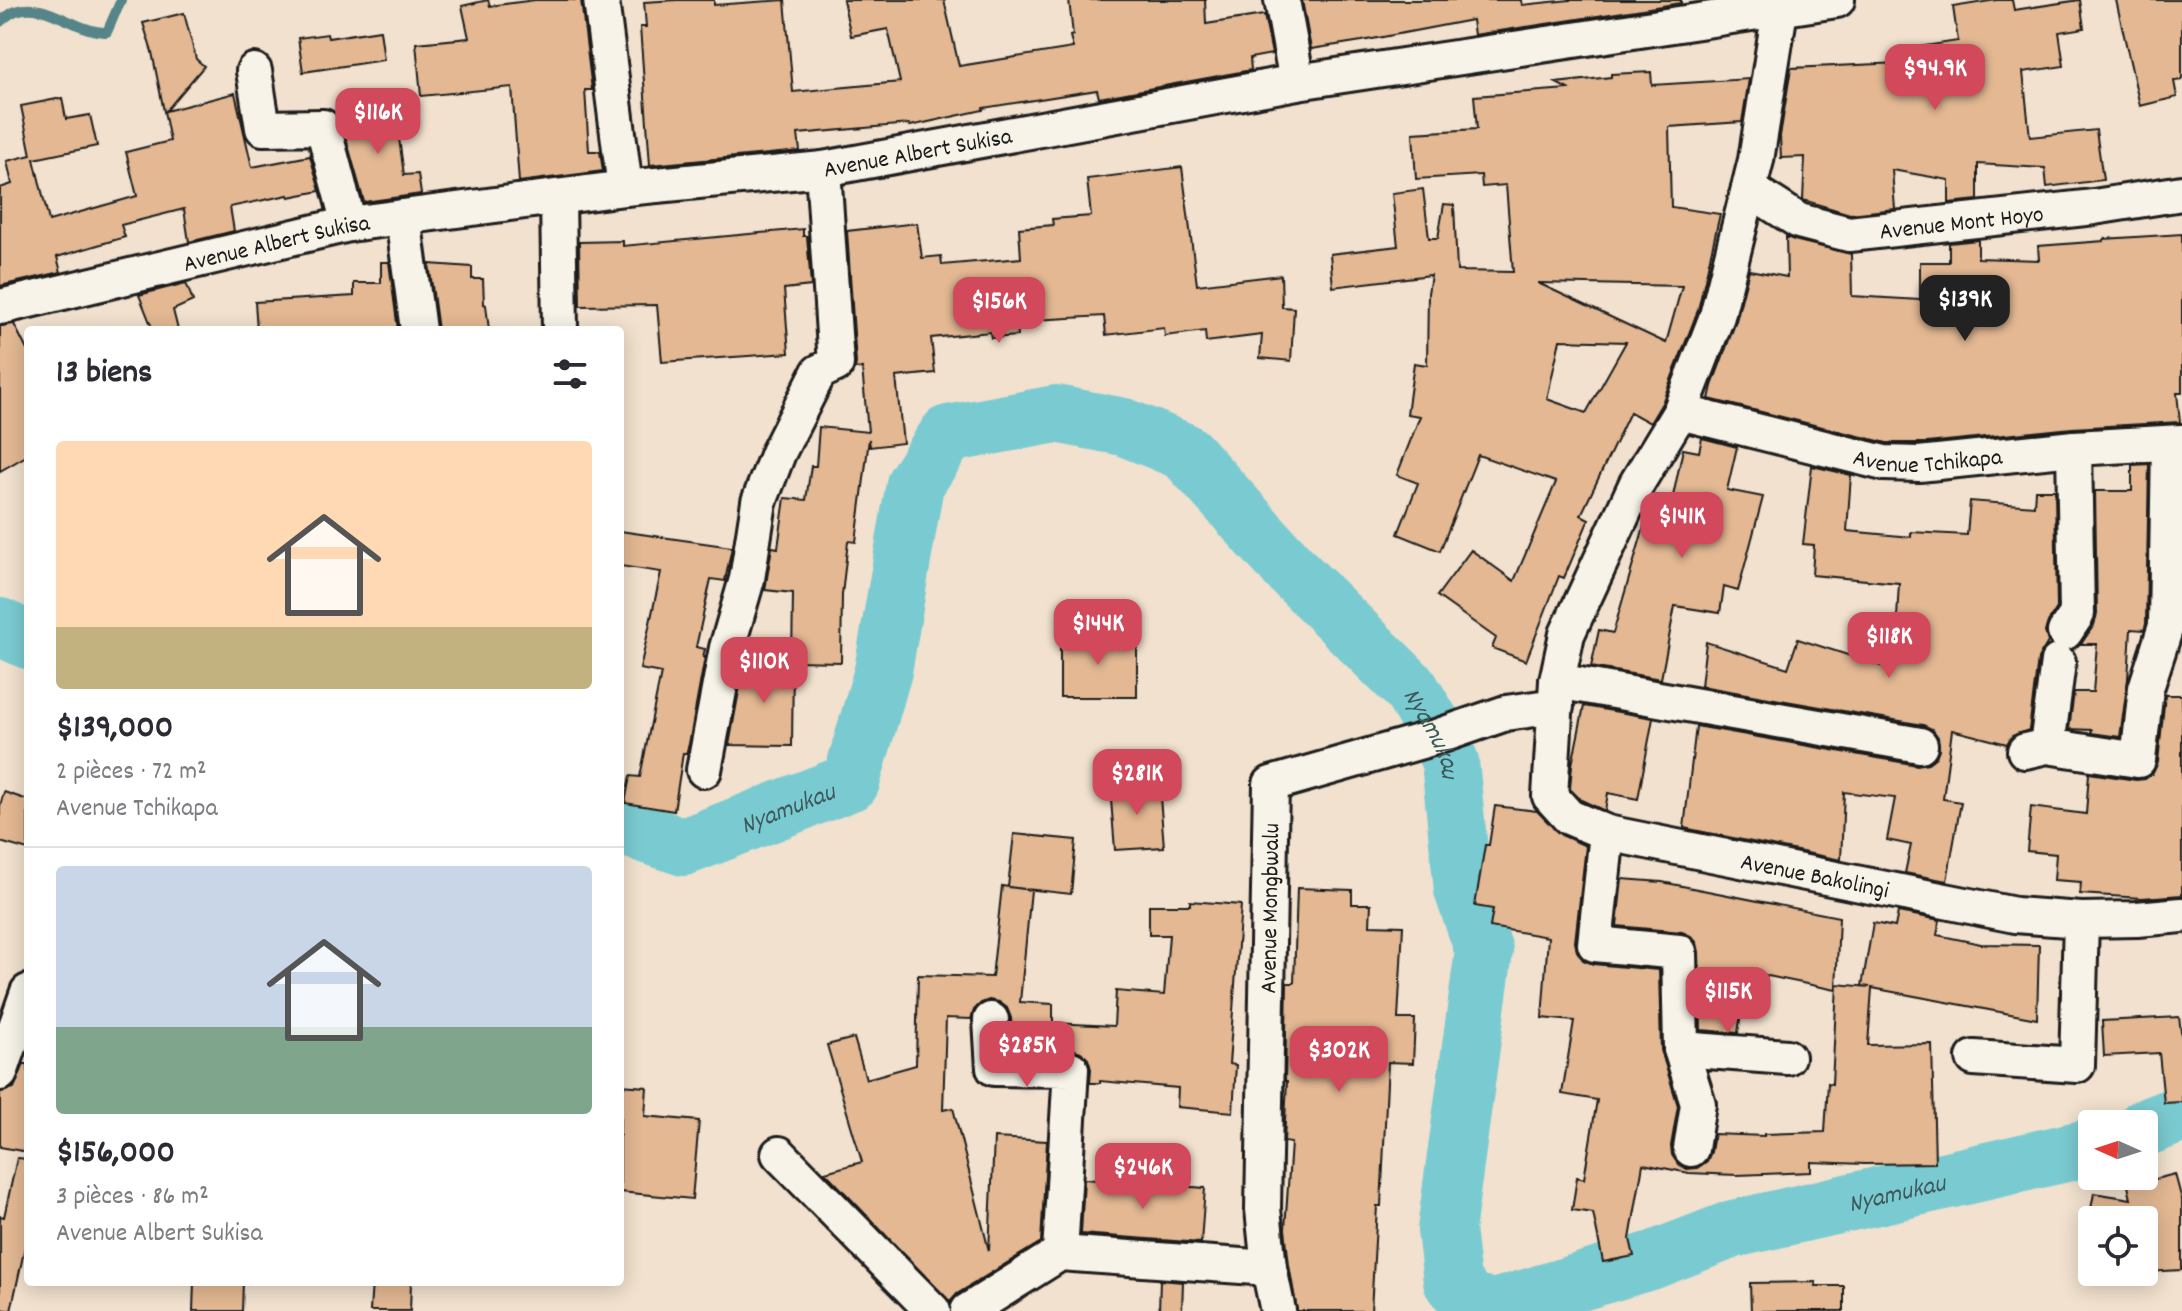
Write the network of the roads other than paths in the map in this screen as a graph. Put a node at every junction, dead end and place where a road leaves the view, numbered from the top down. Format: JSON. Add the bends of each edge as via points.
{"nodes":[{"id":1,"x":601,"y":0,"type":"edge"},
{"id":2,"x":1282,"y":0,"type":"edge"},
{"id":3,"x":1837,"y":0,"type":"edge"},
{"id":4,"x":1780,"y":10,"type":"junction"},
{"id":5,"x":254,"y":71,"type":"dead end"},
{"id":6,"x":1297,"y":82,"type":"junction"},
{"id":7,"x":823,"y":169,"type":"junction"},
{"id":8,"x":625,"y":188,"type":"junction"},
{"id":9,"x":1749,"y":189,"type":"junction"},
{"id":10,"x":2182,"y":193,"type":"edge"},
{"id":11,"x":558,"y":197,"type":"junction"},
{"id":12,"x":403,"y":217,"type":"junction"},
{"id":13,"x":349,"y":224,"type":"junction"},
{"id":14,"x":0,"y":307,"type":"edge"},
{"id":15,"x":417,"y":326,"type":"edge"},
{"id":16,"x":560,"y":326,"type":"edge"},
{"id":17,"x":1680,"y":412,"type":"junction"},
{"id":18,"x":2176,"y":442,"type":"edge"},
{"id":19,"x":2074,"y":448,"type":"junction"},
{"id":20,"x":2170,"y":654,"type":"edge"},
{"id":21,"x":1557,"y":694,"type":"junction"},
{"id":22,"x":1920,"y":745,"type":"dead end"},
{"id":23,"x":704,"y":770,"type":"dead end"},
{"id":24,"x":1607,"y":833,"type":"junction"},
{"id":25,"x":2182,"y":915,"type":"edge"},
{"id":26,"x":2081,"y":920,"type":"junction"},
{"id":27,"x":24,"y":1004,"type":"edge"},
{"id":28,"x":991,"y":1020,"type":"dead end"},
{"id":29,"x":1681,"y":1049,"type":"junction"},
{"id":30,"x":1787,"y":1057,"type":"dead end"},
{"id":31,"x":1974,"y":1058,"type":"dead end"},
{"id":32,"x":0,"y":1073,"type":"edge"},
{"id":33,"x":1691,"y":1149,"type":"dead end"},
{"id":34,"x":779,"y":1154,"type":"dead end"},
{"id":35,"x":1060,"y":1253,"type":"junction"},
{"id":36,"x":1269,"y":1268,"type":"junction"},
{"id":37,"x":933,"y":1311,"type":"edge"},
{"id":38,"x":968,"y":1311,"type":"edge"},
{"id":39,"x":1278,"y":1311,"type":"edge"}],
"edges":[{"from":1,"to":8,"type":"street"},
{"from":2,"to":6,"type":"street"},
{"from":3,"to":4,"type":"street","name":"Avenue Albert Sukisa"},
{"from":4,"to":6,"type":"street","name":"Avenue Albert Sukisa"},
{"from":4,"to":9,"type":"street","name":"Avenue Bakolingi"},
{"from":5,"to":13,"type":"street","via":[[263,128],[323,127]]},
{"from":6,"to":7,"type":"street","name":"Avenue Albert Sukisa"},
{"from":7,"to":8,"type":"street","name":"Avenue Albert Sukisa"},
{"from":7,"to":23,"type":"street","via":[[836,364],[819,372],[759,502]]},
{"from":8,"to":11,"type":"street","name":"Avenue Albert Sukisa"},
{"from":9,"to":10,"type":"street","name":"Avenue Mont Hoyo","via":[[1799,221],[1849,234]]},
{"from":9,"to":17,"type":"street","name":"Avenue Bakolingi","via":[[1717,316]]},
{"from":11,"to":12,"type":"street","name":"Avenue Albert Sukisa"},
{"from":11,"to":16,"type":"street"},
{"from":12,"to":13,"type":"street","name":"Avenue Albert Sukisa"},
{"from":12,"to":15,"type":"street"},
{"from":13,"to":14,"type":"street","name":"Avenue Albert Sukisa"},
{"from":17,"to":19,"type":"street","name":"Avenue Tchikapa","via":[[1884,463]]},
{"from":17,"to":21,"type":"street","name":"Avenue Bakolingi","via":[[1637,483],[1567,634]]},
{"from":18,"to":19,"type":"street","name":"Avenue Tchikapa"},
{"from":18,"to":20,"type":"street","via":[[2166,626]]},
{"from":19,"to":20,"type":"street","via":[[2077,614],[2062,647],[2036,749],[2138,760],[2146,688]]},
{"from":21,"to":22,"type":"street"},
{"from":21,"to":24,"type":"street","name":"Avenue Bakolingi","via":[[1550,796],[1569,817]]},
{"from":21,"to":36,"type":"street","name":"Avenue Mongbwalu","via":[[1271,784],[1263,1209]]},
{"from":24,"to":26,"type":"street","name":"Avenue Bakolingi","via":[[2015,915]]},
{"from":24,"to":29,"type":"street","via":[[1595,944],[1679,952]]},
{"from":25,"to":26,"type":"street","name":"Avenue Bakolingi"},
{"from":26,"to":31,"type":"street","via":[[2077,1065]]},
{"from":27,"to":32,"type":"street"},
{"from":28,"to":35,"type":"street","via":[[994,1068],[1071,1069]]},
{"from":29,"to":30,"type":"street"},
{"from":29,"to":33,"type":"street","via":[[1698,1104]]},
{"from":34,"to":37,"type":"street"},
{"from":35,"to":36,"type":"street"},
{"from":35,"to":38,"type":"street"},
{"from":36,"to":39,"type":"street","name":"Avenue Mongbwalu"}]}
